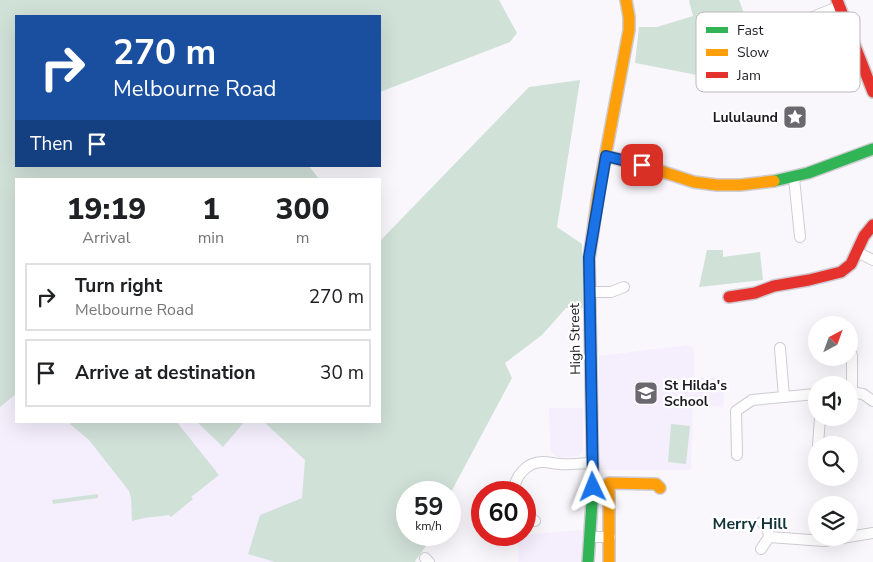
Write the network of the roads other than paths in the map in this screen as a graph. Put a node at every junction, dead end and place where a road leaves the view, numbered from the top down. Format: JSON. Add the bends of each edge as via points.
{"nodes":[{"id":1,"x":626,"y":0,"type":"edge"},
{"id":2,"x":838,"y":3,"type":"edge"},
{"id":3,"x":819,"y":12,"type":"edge"},
{"id":4,"x":860,"y":59,"type":"edge"},
{"id":5,"x":873,"y":92,"type":"edge"},
{"id":6,"x":873,"y":149,"type":"edge"},
{"id":7,"x":606,"y":156,"type":"junction"},
{"id":8,"x":794,"y":178,"type":"junction"},
{"id":9,"x":873,"y":225,"type":"edge"},
{"id":10,"x":800,"y":236,"type":"dead end"},
{"id":11,"x":857,"y":252,"type":"junction"},
{"id":12,"x":873,"y":260,"type":"edge"},
{"id":13,"x":624,"y":287,"type":"dead end"},
{"id":14,"x":589,"y":292,"type":"junction"},
{"id":15,"x":729,"y":296,"type":"dead end"},
{"id":16,"x":780,"y":348,"type":"dead end"},
{"id":17,"x":858,"y":393,"type":"edge"},
{"id":18,"x":808,"y":394,"type":"edge"},
{"id":19,"x":784,"y":396,"type":"junction"},
{"id":20,"x":872,"y":398,"type":"edge"},
{"id":21,"x":737,"y":455,"type":"dead end"},
{"id":22,"x":592,"y":463,"type":"junction"},
{"id":23,"x":516,"y":481,"type":"edge"},
{"id":24,"x":660,"y":488,"type":"dead end"},
{"id":25,"x":762,"y":522,"type":"dead end"},
{"id":26,"x":873,"y":533,"type":"edge"},
{"id":27,"x":769,"y":536,"type":"junction"},
{"id":28,"x":590,"y":537,"type":"junction"},
{"id":29,"x":610,"y":538,"type":"junction"},
{"id":30,"x":760,"y":549,"type":"dead end"},
{"id":31,"x":588,"y":562,"type":"edge"},
{"id":32,"x":609,"y":562,"type":"edge"}],
"edges":[{"from":1,"to":7,"type":"street","name":"High Street","via":[[629,30]]},
{"from":2,"to":3,"type":"street"},
{"from":4,"to":5,"type":"street"},
{"from":6,"to":8,"type":"street"},
{"from":7,"to":8,"type":"street","via":[[710,185]]},
{"from":7,"to":14,"type":"street","name":"High Street","via":[[589,257]]},
{"from":8,"to":10,"type":"street"},
{"from":9,"to":11,"type":"street"},
{"from":11,"to":12,"type":"street"},
{"from":11,"to":15,"type":"street","via":[[846,269],[833,275],[774,286],[755,294]]},
{"from":13,"to":14,"type":"street","via":[[610,292]]},
{"from":14,"to":22,"type":"street","name":"High Street"},
{"from":16,"to":19,"type":"street"},
{"from":17,"to":20,"type":"street"},
{"from":18,"to":19,"type":"street"},
{"from":19,"to":21,"type":"street","via":[[752,400],[736,411]]},
{"from":22,"to":23,"type":"street","via":[[542,461],[522,471]]},
{"from":22,"to":28,"type":"street","name":"High Street"},
{"from":24,"to":29,"type":"street","via":[[656,484],[609,483]]},
{"from":25,"to":27,"type":"street"},
{"from":26,"to":27,"type":"street","via":[[824,540]]},
{"from":27,"to":30,"type":"street"},
{"from":28,"to":29,"type":"street"},
{"from":28,"to":31,"type":"street","name":"High Street"},
{"from":29,"to":32,"type":"street"}]}
